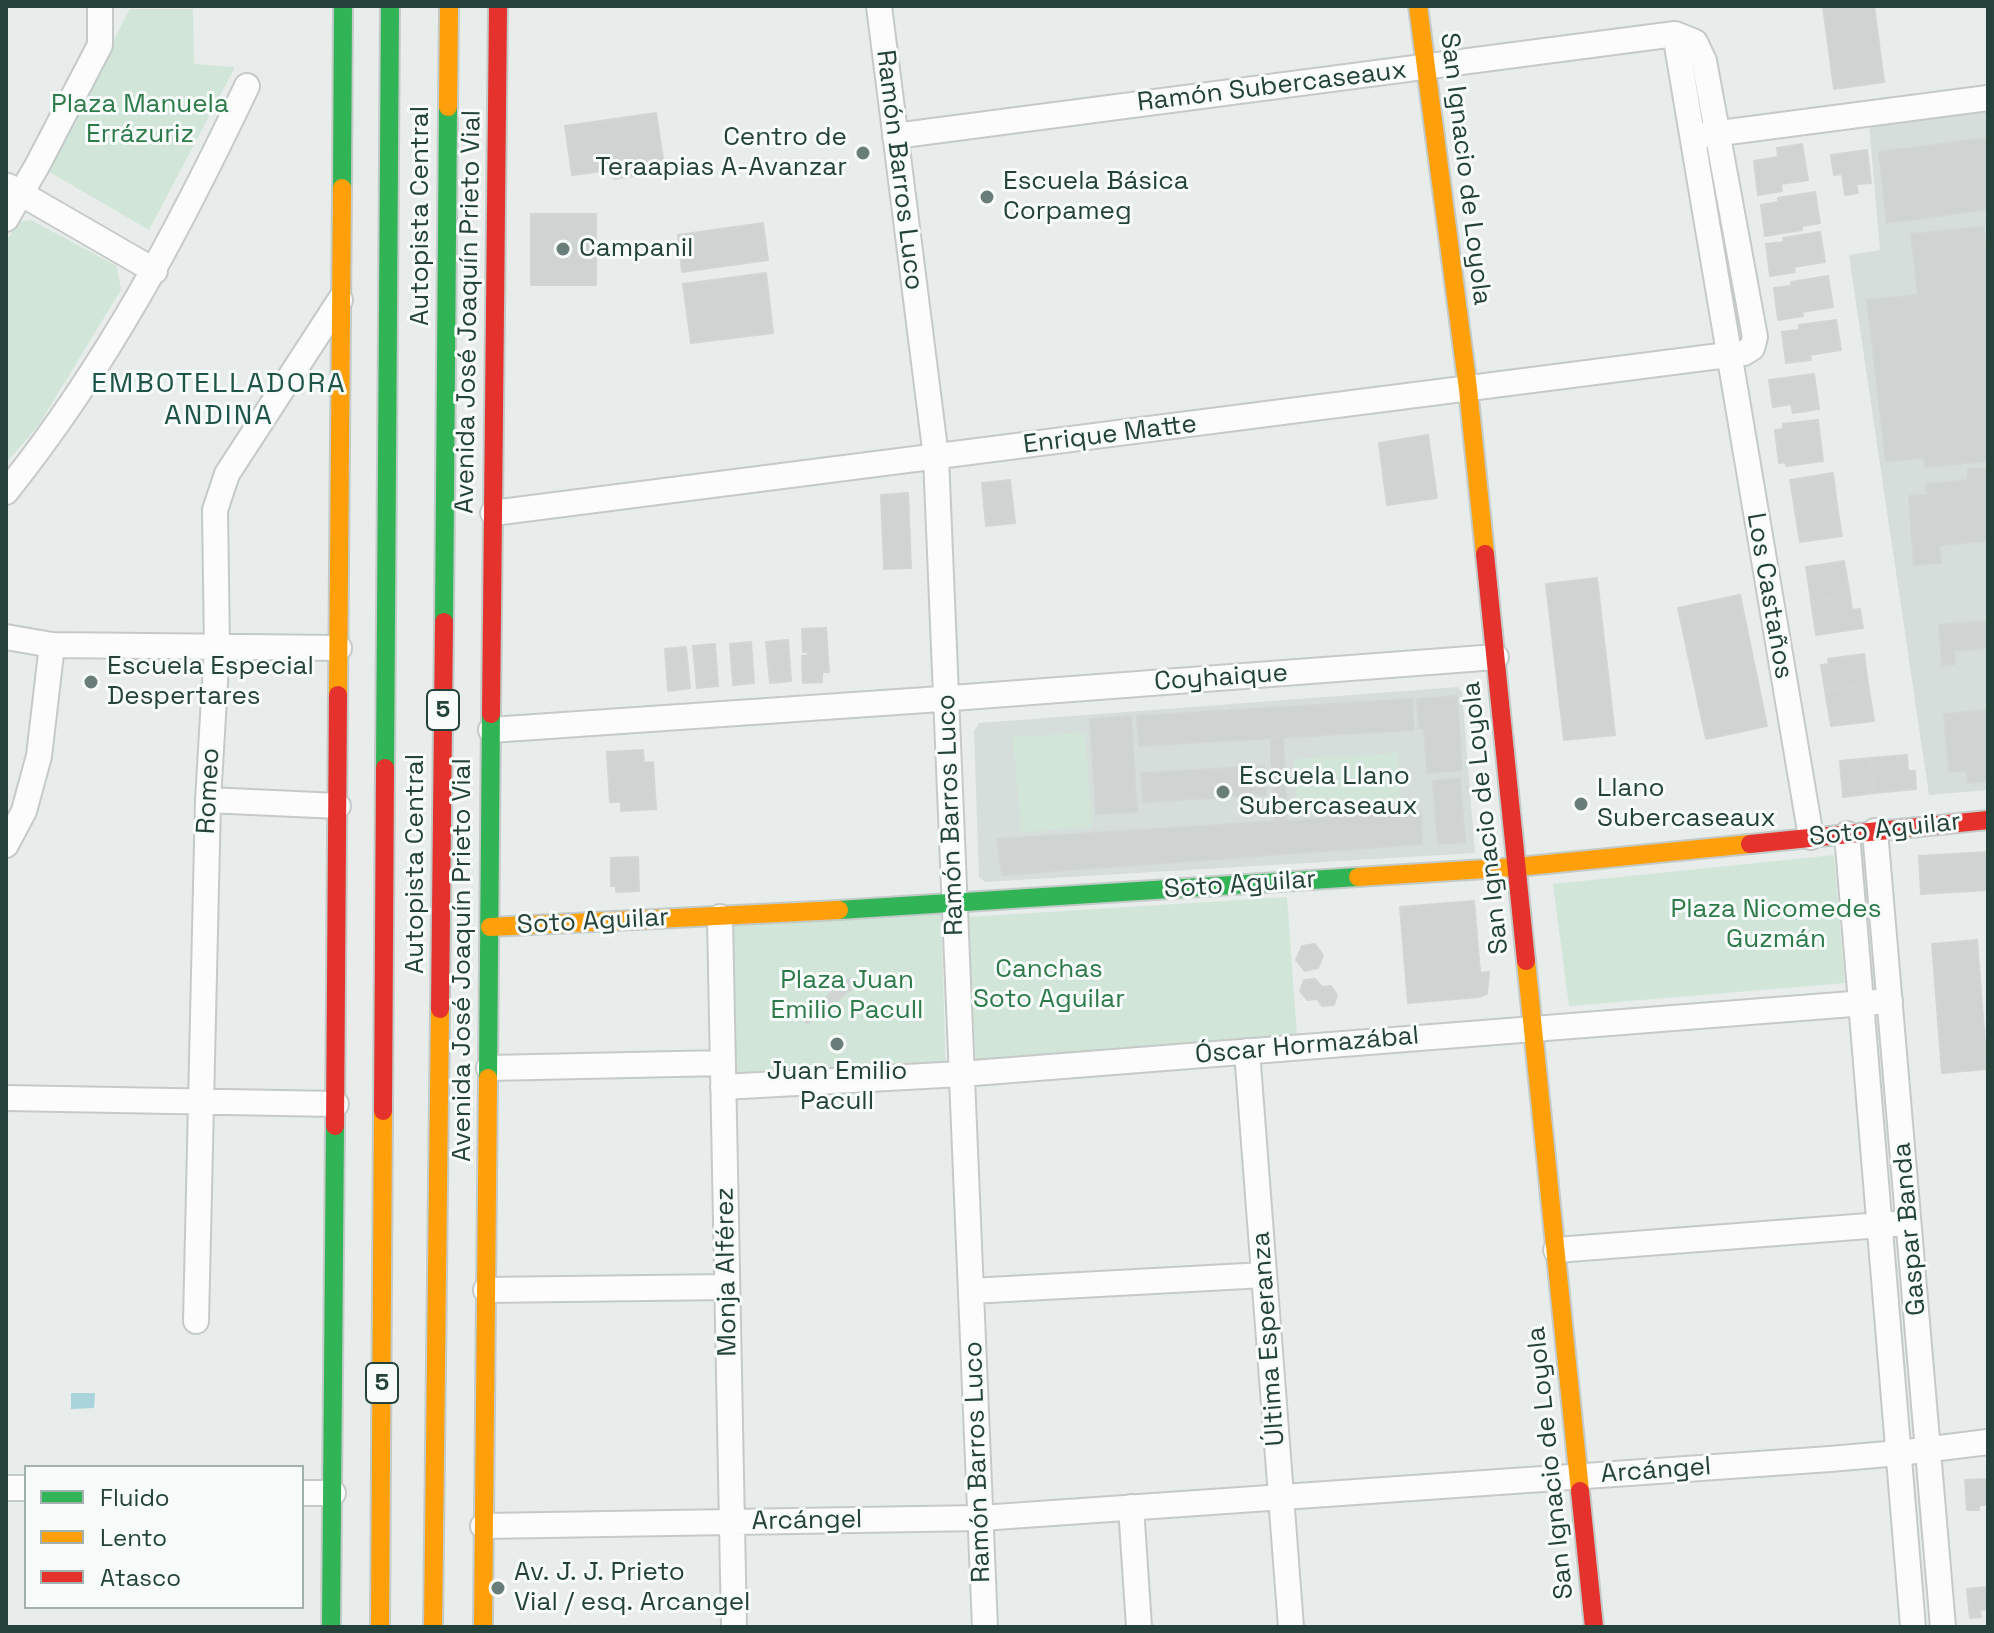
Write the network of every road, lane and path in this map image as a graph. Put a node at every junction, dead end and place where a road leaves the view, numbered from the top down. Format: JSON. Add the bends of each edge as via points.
{"nodes":[{"id":1,"x":100,"y":6,"type":"edge"},
{"id":2,"x":343,"y":6,"type":"edge"},
{"id":3,"x":390,"y":6,"type":"edge"},
{"id":4,"x":449,"y":6,"type":"edge"},
{"id":5,"x":498,"y":6,"type":"edge"},
{"id":6,"x":879,"y":6,"type":"edge"},
{"id":7,"x":1418,"y":6,"type":"edge"},
{"id":8,"x":1685,"y":38,"type":"junction"},
{"id":9,"x":1426,"y":66,"type":"junction"},
{"id":10,"x":247,"y":86,"type":"dead end"},
{"id":11,"x":1988,"y":98,"type":"edge"},
{"id":12,"x":1718,"y":133,"type":"junction"},
{"id":13,"x":895,"y":136,"type":"junction"},
{"id":14,"x":1692,"y":137,"type":"junction"},
{"id":15,"x":13,"y":189,"type":"edge"},
{"id":16,"x":6,"y":219,"type":"edge"},
{"id":17,"x":155,"y":271,"type":"junction"},
{"id":18,"x":341,"y":298,"type":"junction"},
{"id":19,"x":1727,"y":355,"type":"junction"},
{"id":20,"x":1468,"y":389,"type":"junction"},
{"id":21,"x":936,"y":457,"type":"junction"},
{"id":22,"x":6,"y":492,"type":"edge"},
{"id":23,"x":493,"y":513,"type":"junction"},
{"id":24,"x":6,"y":637,"type":"edge"},
{"id":25,"x":52,"y":645,"type":"junction"},
{"id":26,"x":217,"y":648,"type":"junction"},
{"id":27,"x":339,"y":648,"type":"junction"},
{"id":28,"x":1496,"y":657,"type":"junction"},
{"id":29,"x":946,"y":699,"type":"junction"},
{"id":30,"x":491,"y":730,"type":"junction"},
{"id":31,"x":208,"y":800,"type":"junction"},
{"id":32,"x":338,"y":806,"type":"junction"},
{"id":33,"x":1988,"y":820,"type":"edge"},
{"id":34,"x":1875,"y":831,"type":"junction"},
{"id":35,"x":1847,"y":834,"type":"junction"},
{"id":36,"x":1811,"y":837,"type":"junction"},
{"id":37,"x":6,"y":845,"type":"edge"},
{"id":38,"x":1517,"y":867,"type":"junction"},
{"id":39,"x":954,"y":902,"type":"junction"},
{"id":40,"x":720,"y":917,"type":"junction"},
{"id":41,"x":490,"y":927,"type":"junction"},
{"id":42,"x":1890,"y":1001,"type":"junction"},
{"id":43,"x":1862,"y":1003,"type":"junction"},
{"id":44,"x":1534,"y":1029,"type":"junction"},
{"id":45,"x":1247,"y":1051,"type":"junction"},
{"id":46,"x":489,"y":1068,"type":"junction"},
{"id":47,"x":961,"y":1074,"type":"junction"},
{"id":48,"x":723,"y":1075,"type":"junction"},
{"id":49,"x":6,"y":1098,"type":"edge"},
{"id":50,"x":199,"y":1101,"type":"junction"},
{"id":51,"x":336,"y":1104,"type":"junction"},
{"id":52,"x":1909,"y":1223,"type":"junction"},
{"id":53,"x":1880,"y":1225,"type":"junction"},
{"id":54,"x":1556,"y":1250,"type":"junction"},
{"id":55,"x":1264,"y":1275,"type":"junction"},
{"id":56,"x":727,"y":1287,"type":"junction"},
{"id":57,"x":486,"y":1290,"type":"junction"},
{"id":58,"x":971,"y":1291,"type":"junction"},
{"id":59,"x":196,"y":1321,"type":"dead end"},
{"id":60,"x":1988,"y":1442,"type":"edge"},
{"id":61,"x":1928,"y":1450,"type":"junction"},
{"id":62,"x":1899,"y":1453,"type":"junction"},
{"id":63,"x":1579,"y":1477,"type":"junction"},
{"id":64,"x":304,"y":1493,"type":"edge"},
{"id":65,"x":333,"y":1493,"type":"junction"},
{"id":66,"x":1281,"y":1497,"type":"junction"},
{"id":67,"x":1131,"y":1507,"type":"junction"},
{"id":68,"x":981,"y":1518,"type":"junction"},
{"id":69,"x":732,"y":1522,"type":"junction"},
{"id":70,"x":483,"y":1526,"type":"junction"},
{"id":71,"x":331,"y":1627,"type":"edge"},
{"id":72,"x":380,"y":1627,"type":"edge"},
{"id":73,"x":433,"y":1627,"type":"edge"},
{"id":74,"x":483,"y":1627,"type":"edge"},
{"id":75,"x":734,"y":1627,"type":"edge"},
{"id":76,"x":985,"y":1627,"type":"edge"},
{"id":77,"x":1139,"y":1627,"type":"edge"},
{"id":78,"x":1291,"y":1627,"type":"edge"},
{"id":79,"x":1594,"y":1627,"type":"edge"},
{"id":80,"x":1913,"y":1627,"type":"edge"},
{"id":81,"x":1943,"y":1627,"type":"edge"}],
"edges":[{"from":1,"to":15,"type":"street","via":[[100,45],[37,166]]},
{"from":2,"to":18,"type":"main road"},
{"from":3,"to":72,"type":"main road","name":"Autopista Central","number":"5"},
{"from":4,"to":73,"type":"main road","name":"Autopista Central","number":"5"},
{"from":5,"to":23,"type":"main road","name":"Avenida José Joaquín Prieto Vial"},
{"from":6,"to":13,"type":"street","name":"Ramón Barros Luco"},
{"from":7,"to":9,"type":"main road","name":"San Ignacio de Loyola"},
{"from":8,"to":9,"type":"street","name":"Ramón Subercaseaux"},
{"from":8,"to":12,"type":"street","via":[[1704,61]]},
{"from":8,"to":14,"type":"street","name":"Los Castaños"},
{"from":9,"to":13,"type":"street","name":"Ramón Subercaseaux"},
{"from":9,"to":20,"type":"main road","name":"San Ignacio de Loyola"},
{"from":10,"to":17,"type":"street"},
{"from":11,"to":12,"type":"street"},
{"from":12,"to":14,"type":"street"},
{"from":12,"to":19,"type":"street","via":[[1755,337],[1752,348]]},
{"from":13,"to":21,"type":"street","name":"Ramón Barros Luco"},
{"from":14,"to":19,"type":"street","name":"Los Castaños"},
{"from":15,"to":16,"type":"street"},
{"from":15,"to":17,"type":"street"},
{"from":17,"to":22,"type":"street","via":[[75,400]]},
{"from":18,"to":26,"type":"street","name":"Romeo","via":[[222,484],[215,510]]},
{"from":18,"to":27,"type":"main road"},
{"from":19,"to":20,"type":"street","name":"Enrique Matte"},
{"from":19,"to":36,"type":"street","name":"Los Castaños"},
{"from":20,"to":21,"type":"street","name":"Enrique Matte"},
{"from":20,"to":28,"type":"main road","name":"San Ignacio de Loyola"},
{"from":21,"to":23,"type":"street","name":"Enrique Matte"},
{"from":21,"to":29,"type":"street","name":"Ramón Barros Luco"},
{"from":23,"to":30,"type":"main road","name":"Avenida José Joaquín Prieto Vial"},
{"from":24,"to":25,"type":"street"},
{"from":25,"to":26,"type":"street"},
{"from":25,"to":37,"type":"street","via":[[39,756],[24,811]]},
{"from":26,"to":27,"type":"street"},
{"from":26,"to":31,"type":"street","name":"Romeo"},
{"from":27,"to":32,"type":"main road"},
{"from":28,"to":29,"type":"street","name":"Coyhaique"},
{"from":28,"to":38,"type":"main road","name":"San Ignacio de Loyola"},
{"from":29,"to":30,"type":"street","name":"Coyhaique"},
{"from":29,"to":39,"type":"street","name":"Ramón Barros Luco"},
{"from":30,"to":41,"type":"main road","name":"Avenida José Joaquín Prieto Vial"},
{"from":31,"to":32,"type":"street"},
{"from":31,"to":50,"type":"street","name":"Romeo"},
{"from":32,"to":51,"type":"main road"},
{"from":33,"to":34,"type":"main road","name":"Soto Aguilar"},
{"from":34,"to":35,"type":"main road","name":"Soto Aguilar"},
{"from":34,"to":42,"type":"street","name":"Gaspar Banda"},
{"from":35,"to":36,"type":"main road","name":"Soto Aguilar"},
{"from":35,"to":43,"type":"street","name":"Gaspar Banda"},
{"from":36,"to":38,"type":"main road","name":"Soto Aguilar"},
{"from":38,"to":39,"type":"main road","name":"Soto Aguilar"},
{"from":38,"to":44,"type":"main road","name":"San Ignacio de Loyola"},
{"from":39,"to":40,"type":"main road","name":"Soto Aguilar"},
{"from":39,"to":47,"type":"street","name":"Ramón Barros Luco"},
{"from":40,"to":41,"type":"main road","name":"Soto Aguilar"},
{"from":40,"to":48,"type":"street","name":"Monja Alférez"},
{"from":41,"to":46,"type":"main road","name":"Avenida José Joaquín Prieto Vial"},
{"from":42,"to":43,"type":"street","name":"Óscar Hormazábal"},
{"from":42,"to":52,"type":"street","name":"Gaspar Banda"},
{"from":43,"to":44,"type":"street","name":"Óscar Hormazábal"},
{"from":43,"to":53,"type":"street","name":"Gaspar Banda"},
{"from":44,"to":45,"type":"street","name":"Óscar Hormazábal"},
{"from":44,"to":54,"type":"main road","name":"San Ignacio de Loyola"},
{"from":45,"to":47,"type":"street","name":"Óscar Hormazábal"},
{"from":45,"to":55,"type":"street","name":"Última Esperanza"},
{"from":46,"to":48,"type":"street","name":"Óscar Hormazábal"},
{"from":46,"to":57,"type":"main road","name":"Avenida José Joaquín Prieto Vial"},
{"from":47,"to":48,"type":"street","name":"Óscar Hormazábal"},
{"from":47,"to":58,"type":"street","name":"Ramón Barros Luco"},
{"from":48,"to":56,"type":"street","name":"Monja Alférez"},
{"from":49,"to":50,"type":"street"},
{"from":50,"to":51,"type":"street"},
{"from":50,"to":59,"type":"street","name":"Romeo"},
{"from":51,"to":65,"type":"main road"},
{"from":52,"to":53,"type":"street"},
{"from":52,"to":61,"type":"street","name":"Gaspar Banda"},
{"from":53,"to":54,"type":"street"},
{"from":53,"to":62,"type":"street","name":"Gaspar Banda"},
{"from":54,"to":63,"type":"main road","name":"San Ignacio de Loyola"},
{"from":55,"to":58,"type":"street"},
{"from":55,"to":66,"type":"street","name":"Última Esperanza"},
{"from":56,"to":57,"type":"street"},
{"from":56,"to":69,"type":"street","name":"Monja Alférez"},
{"from":57,"to":70,"type":"main road","name":"Avenida José Joaquín Prieto Vial"},
{"from":58,"to":68,"type":"street","name":"Ramón Barros Luco"},
{"from":60,"to":61,"type":"street","name":"Arcángel"},
{"from":61,"to":62,"type":"street","name":"Arcángel"},
{"from":61,"to":81,"type":"street","name":"Gaspar Banda"},
{"from":62,"to":63,"type":"street","name":"Arcángel"},
{"from":62,"to":80,"type":"street","name":"Gaspar Banda"},
{"from":63,"to":66,"type":"street","name":"Arcángel"},
{"from":63,"to":79,"type":"main road","name":"San Ignacio de Loyola"},
{"from":64,"to":65,"type":"street"},
{"from":65,"to":71,"type":"main road"},
{"from":66,"to":67,"type":"street","name":"Arcángel"},
{"from":66,"to":78,"type":"street","name":"Última Esperanza"},
{"from":67,"to":68,"type":"street","name":"Arcángel"},
{"from":67,"to":77,"type":"street"},
{"from":68,"to":69,"type":"street","name":"Arcángel"},
{"from":68,"to":76,"type":"street","name":"Ramón Barros Luco"},
{"from":69,"to":70,"type":"street","name":"Arcángel"},
{"from":69,"to":75,"type":"street","name":"Monja Alférez"},
{"from":70,"to":74,"type":"main road","name":"Avenida José Joaquín Prieto Vial"}]}
